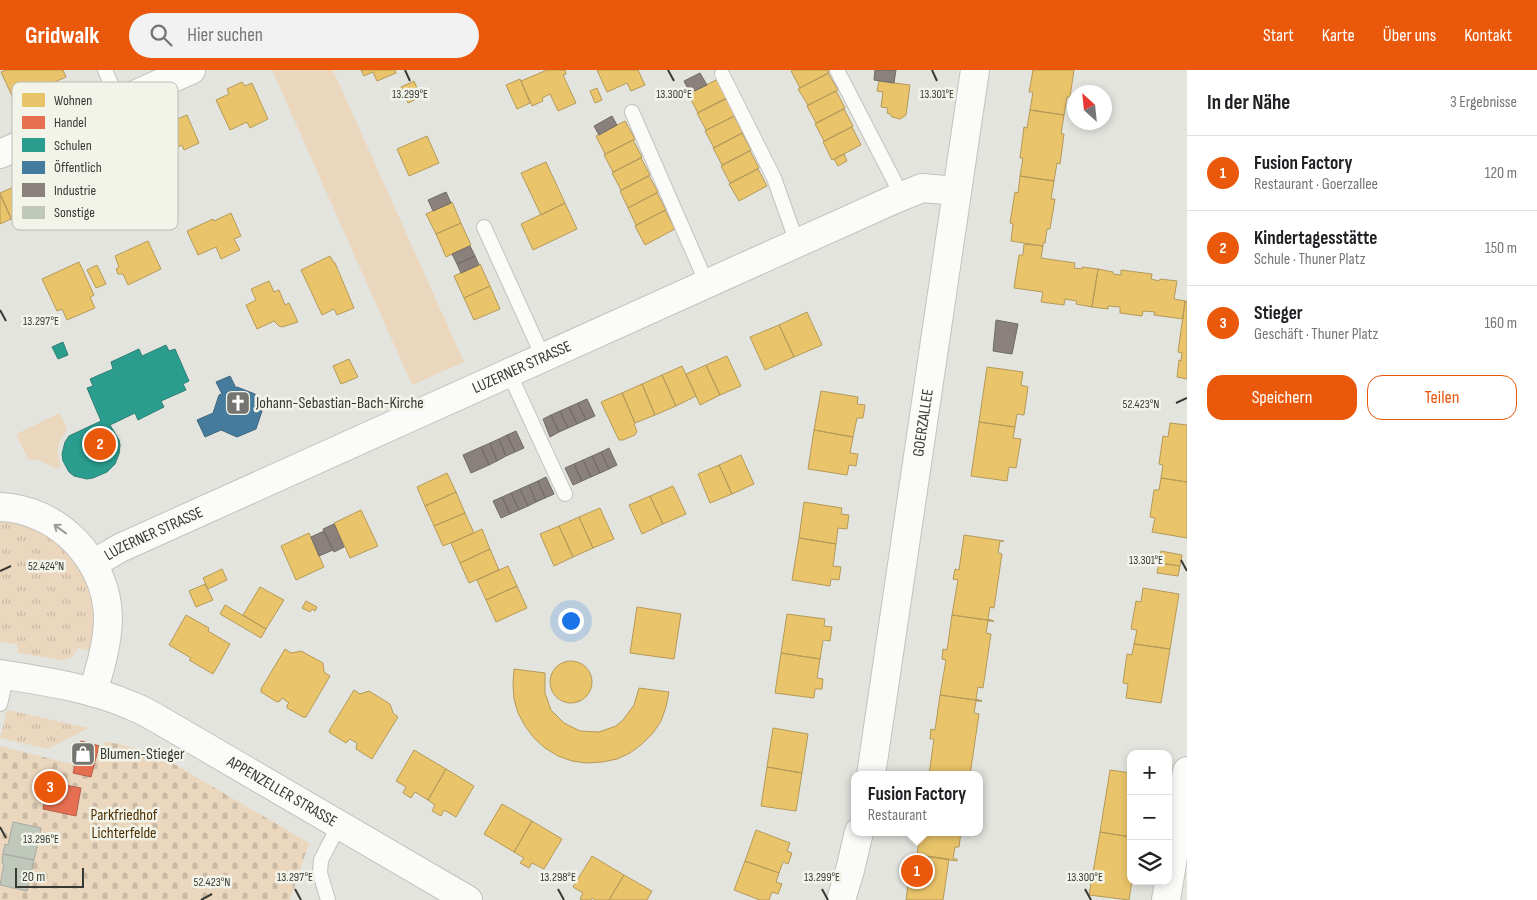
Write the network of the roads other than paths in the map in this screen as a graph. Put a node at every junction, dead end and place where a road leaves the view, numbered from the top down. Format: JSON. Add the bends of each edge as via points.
{"nodes":[{"id":1,"x":105,"y":70,"type":"edge"},
{"id":2,"x":191,"y":70,"type":"edge"},
{"id":3,"x":837,"y":70,"type":"edge"},
{"id":4,"x":975,"y":70,"type":"edge"},
{"id":5,"x":722,"y":74,"type":"dead end"},
{"id":6,"x":111,"y":82,"type":"edge"},
{"id":7,"x":164,"y":82,"type":"edge"},
{"id":8,"x":632,"y":112,"type":"dead end"},
{"id":9,"x":12,"y":149,"type":"edge"},
{"id":10,"x":0,"y":154,"type":"edge"},
{"id":11,"x":957,"y":191,"type":"junction"},
{"id":12,"x":902,"y":196,"type":"junction"},
{"id":13,"x":484,"y":227,"type":"dead end"},
{"id":14,"x":797,"y":243,"type":"junction"},
{"id":15,"x":707,"y":284,"type":"junction"},
{"id":16,"x":543,"y":357,"type":"junction"},
{"id":17,"x":509,"y":373,"type":"junction"},
{"id":18,"x":565,"y":494,"type":"dead end"},
{"id":19,"x":0,"y":507,"type":"edge"},
{"id":20,"x":93,"y":564,"type":"junction"},
{"id":21,"x":3,"y":675,"type":"edge"},
{"id":22,"x":93,"y":692,"type":"junction"},
{"id":23,"x":0,"y":704,"type":"edge"},
{"id":24,"x":872,"y":771,"type":"edge"},
{"id":25,"x":1187,"y":771,"type":"edge"},
{"id":26,"x":339,"y":825,"type":"junction"},
{"id":27,"x":858,"y":836,"type":"edge"},
{"id":28,"x":328,"y":900,"type":"edge"},
{"id":29,"x":468,"y":900,"type":"edge"},
{"id":30,"x":841,"y":900,"type":"edge"},
{"id":31,"x":1166,"y":900,"type":"edge"}],
"edges":[{"from":1,"to":6,"type":"lane"},
{"from":2,"to":7,"type":"street"},
{"from":3,"to":12,"type":"lane"},
{"from":4,"to":11,"type":"street","name":"GOERZALLEE"},
{"from":5,"to":14,"type":"lane","via":[[774,178]]},
{"from":8,"to":15,"type":"lane"},
{"from":9,"to":10,"type":"street"},
{"from":11,"to":12,"type":"street","name":"LUZERNER STRASSE","via":[[922,188]]},
{"from":11,"to":24,"type":"street","name":"GOERZALLEE"},
{"from":12,"to":14,"type":"street","name":"LUZERNER STRASSE"},
{"from":13,"to":16,"type":"lane"},
{"from":14,"to":15,"type":"street","name":"LUZERNER STRASSE"},
{"from":15,"to":16,"type":"street","name":"LUZERNER STRASSE"},
{"from":16,"to":17,"type":"street","name":"LUZERNER STRASSE"},
{"from":17,"to":18,"type":"lane"},
{"from":17,"to":20,"type":"street","name":"LUZERNER STRASSE","via":[[120,548]]},
{"from":20,"to":19,"type":"street","one_way":true,"via":[[79,545],[59,527],[29,512]]},
{"from":20,"to":22,"type":"street","via":[[104,589],[108,617]]},
{"from":21,"to":22,"type":"street","name":"APPENZELLER STRASSE"},
{"from":21,"to":23,"type":"lane"},
{"from":22,"to":26,"type":"street","name":"APPENZELLER STRASSE","via":[[163,722]]},
{"from":25,"to":31,"type":"street"},
{"from":26,"to":28,"type":"lane","via":[[321,860],[320,872]]},
{"from":26,"to":29,"type":"street","name":"APPENZELLER STRASSE"},
{"from":27,"to":30,"type":"street"}]}
